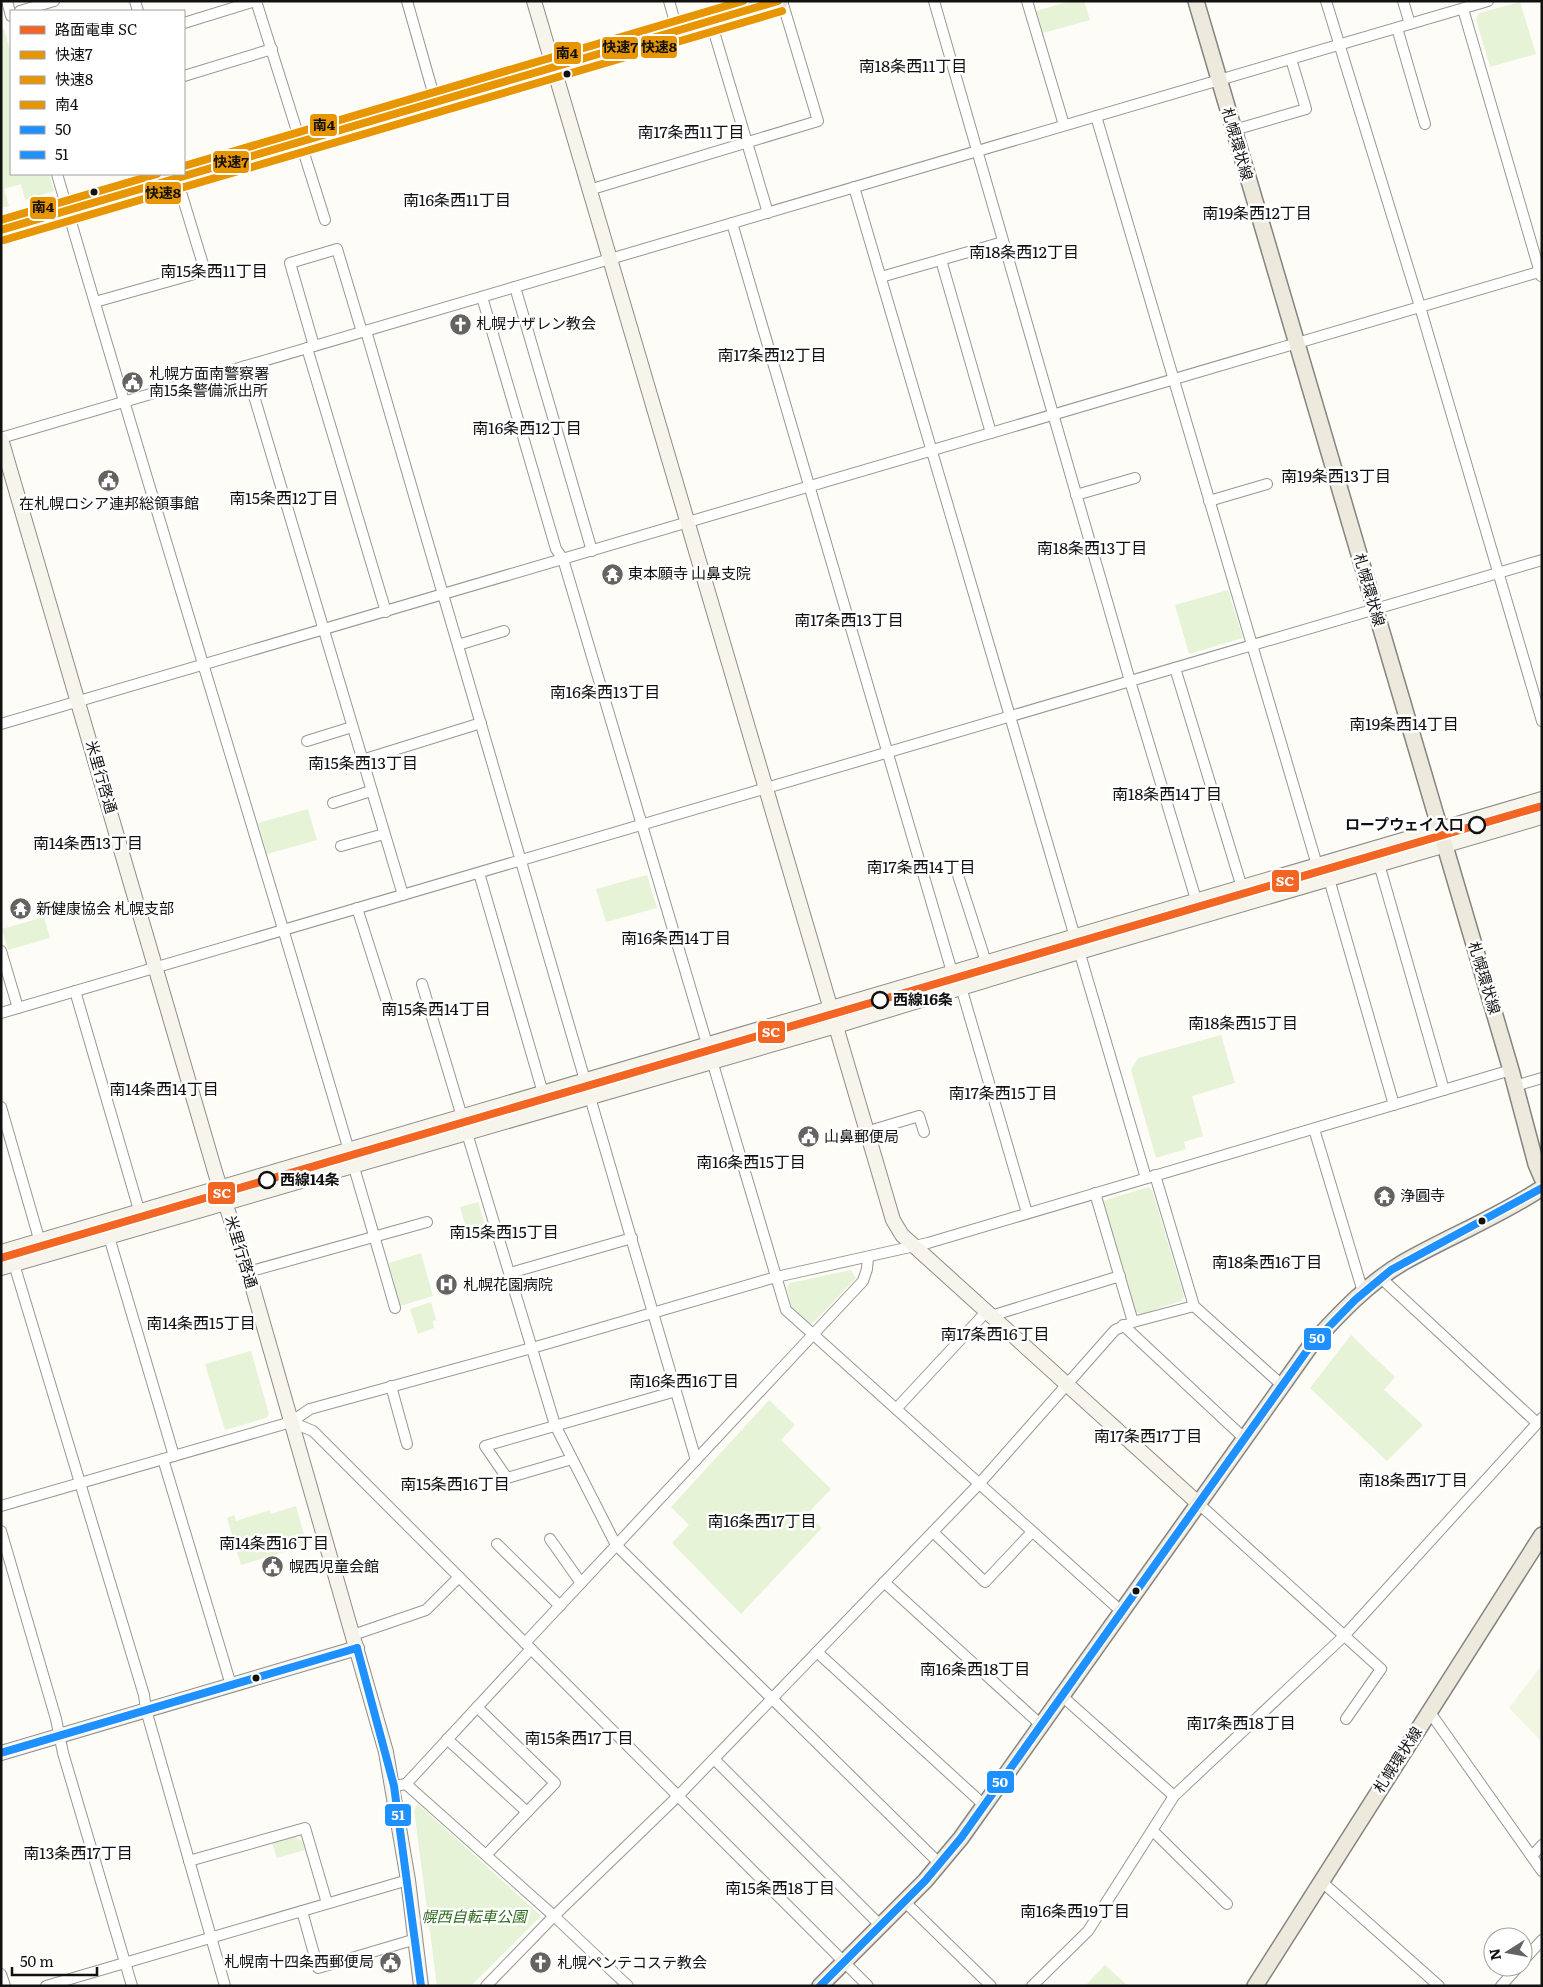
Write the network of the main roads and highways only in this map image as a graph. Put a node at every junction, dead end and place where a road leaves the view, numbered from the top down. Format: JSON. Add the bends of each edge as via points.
{"nodes":[{"id":1,"x":781,"y":1,"type":"edge"},
{"id":2,"x":1196,"y":1,"type":"edge"},
{"id":3,"x":185,"y":173,"type":"edge"},
{"id":4,"x":179,"y":175,"type":"edge"},
{"id":5,"x":1,"y":230,"type":"edge"},
{"id":6,"x":1542,"y":1178,"type":"edge"},
{"id":7,"x":1542,"y":1188,"type":"edge"},
{"id":8,"x":1542,"y":1535,"type":"edge"},
{"id":9,"x":820,"y":1986,"type":"edge"},
{"id":10,"x":1255,"y":1986,"type":"edge"}],
"edges":[{"from":1,"to":3,"type":"highway"},
{"from":2,"to":6,"type":"main road","name":"札幌環状線"},
{"from":4,"to":5,"type":"highway"},
{"from":7,"to":9,"type":"main road","via":[[1508,1210],[1404,1262],[1337,1316],[1311,1346],[940,1864]]},
{"from":8,"to":10,"type":"main road","name":"札幌環状線"}]}
